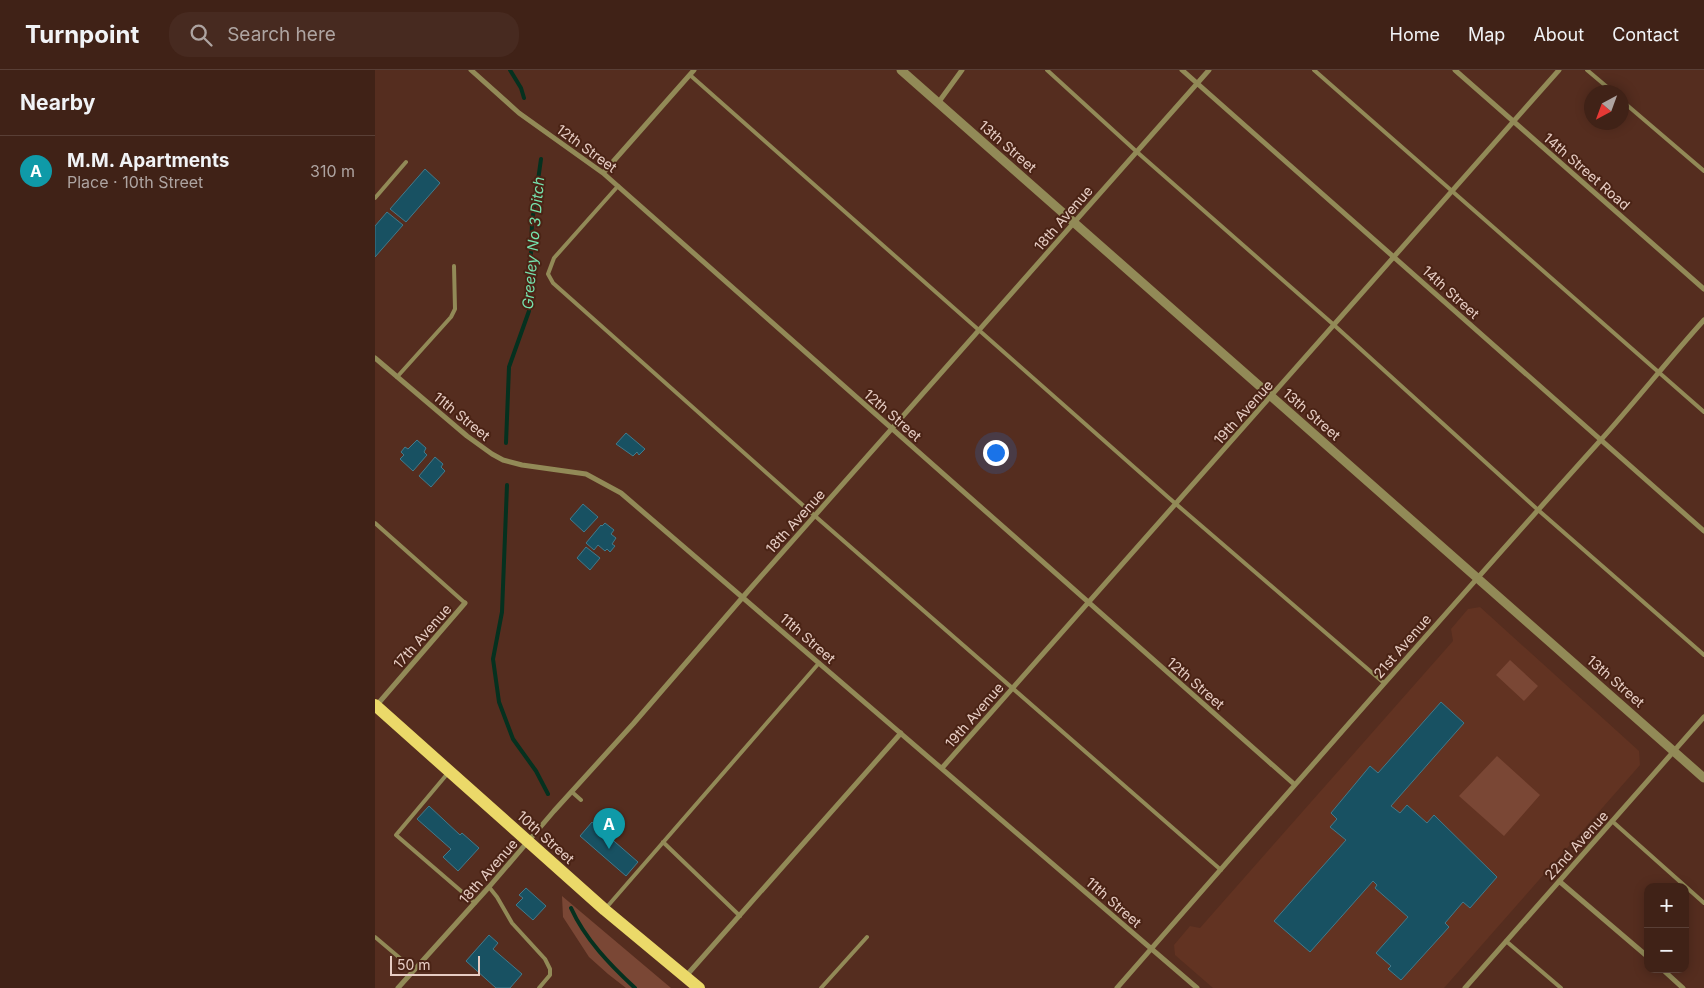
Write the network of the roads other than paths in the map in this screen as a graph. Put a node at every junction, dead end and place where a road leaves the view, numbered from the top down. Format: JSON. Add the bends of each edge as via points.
{"nodes":[{"id":1,"x":471,"y":70,"type":"edge"},
{"id":2,"x":901,"y":70,"type":"edge"},
{"id":3,"x":962,"y":70,"type":"edge"},
{"id":4,"x":1047,"y":70,"type":"edge"},
{"id":5,"x":1183,"y":70,"type":"edge"},
{"id":6,"x":1209,"y":70,"type":"edge"},
{"id":7,"x":1314,"y":70,"type":"edge"},
{"id":8,"x":1455,"y":70,"type":"edge"},
{"id":9,"x":1559,"y":70,"type":"edge"},
{"id":10,"x":1587,"y":70,"type":"edge"},
{"id":11,"x":692,"y":72,"type":"edge"},
{"id":12,"x":1197,"y":83,"type":"junction"},
{"id":13,"x":1605,"y":85,"type":"edge"},
{"id":14,"x":939,"y":103,"type":"junction"},
{"id":15,"x":1629,"y":107,"type":"edge"},
{"id":16,"x":1514,"y":122,"type":"junction"},
{"id":17,"x":1137,"y":152,"type":"junction"},
{"id":18,"x":406,"y":162,"type":"dead end"},
{"id":19,"x":1704,"y":171,"type":"edge"},
{"id":20,"x":603,"y":173,"type":"junction"},
{"id":21,"x":618,"y":186,"type":"junction"},
{"id":22,"x":1453,"y":191,"type":"junction"},
{"id":23,"x":375,"y":198,"type":"edge"},
{"id":24,"x":1074,"y":222,"type":"junction"},
{"id":25,"x":1395,"y":257,"type":"junction"},
{"id":26,"x":454,"y":266,"type":"dead end"},
{"id":27,"x":1704,"y":289,"type":"edge"},
{"id":28,"x":1704,"y":320,"type":"edge"},
{"id":29,"x":1334,"y":325,"type":"junction"},
{"id":30,"x":979,"y":330,"type":"junction"},
{"id":31,"x":375,"y":358,"type":"edge"},
{"id":32,"x":1657,"y":372,"type":"junction"},
{"id":33,"x":397,"y":377,"type":"junction"},
{"id":34,"x":1271,"y":396,"type":"junction"},
{"id":35,"x":1704,"y":412,"type":"edge"},
{"id":36,"x":892,"y":428,"type":"junction"},
{"id":37,"x":1600,"y":440,"type":"junction"},
{"id":38,"x":1176,"y":504,"type":"junction"},
{"id":39,"x":1537,"y":509,"type":"junction"},
{"id":40,"x":815,"y":516,"type":"junction"},
{"id":41,"x":375,"y":523,"type":"edge"},
{"id":42,"x":1704,"y":531,"type":"edge"},
{"id":43,"x":1477,"y":578,"type":"junction"},
{"id":44,"x":743,"y":597,"type":"junction"},
{"id":45,"x":465,"y":603,"type":"joint"},
{"id":46,"x":1088,"y":603,"type":"junction"},
{"id":47,"x":1704,"y":655,"type":"edge"},
{"id":48,"x":819,"y":663,"type":"junction"},
{"id":49,"x":1384,"y":683,"type":"junction"},
{"id":50,"x":1012,"y":689,"type":"junction"},
{"id":51,"x":375,"y":706,"type":"edge"},
{"id":52,"x":1704,"y":717,"type":"edge"},
{"id":53,"x":901,"y":733,"type":"junction"},
{"id":54,"x":1674,"y":752,"type":"junction"},
{"id":55,"x":942,"y":768,"type":"junction"},
{"id":56,"x":450,"y":771,"type":"junction"},
{"id":57,"x":1704,"y":778,"type":"edge"},
{"id":58,"x":1294,"y":784,"type":"junction"},
{"id":59,"x":571,"y":792,"type":"junction"},
{"id":60,"x":581,"y":800,"type":"dead end"},
{"id":61,"x":1612,"y":821,"type":"junction"},
{"id":62,"x":529,"y":841,"type":"junction"},
{"id":63,"x":663,"y":842,"type":"junction"},
{"id":64,"x":1221,"y":870,"type":"junction"},
{"id":65,"x":1559,"y":880,"type":"junction"},
{"id":66,"x":489,"y":887,"type":"junction"},
{"id":67,"x":1704,"y":902,"type":"edge"},
{"id":68,"x":475,"y":903,"type":"junction"},
{"id":69,"x":605,"y":910,"type":"junction"},
{"id":70,"x":740,"y":916,"type":"junction"},
{"id":71,"x":375,"y":937,"type":"edge"},
{"id":72,"x":867,"y":937,"type":"dead end"},
{"id":73,"x":1506,"y":941,"type":"junction"},
{"id":74,"x":1152,"y":949,"type":"junction"},
{"id":75,"x":1644,"y":954,"type":"edge"},
{"id":76,"x":414,"y":970,"type":"junction"},
{"id":77,"x":1666,"y":973,"type":"edge"},
{"id":78,"x":686,"y":976,"type":"junction"},
{"id":79,"x":398,"y":988,"type":"edge"},
{"id":80,"x":539,"y":988,"type":"edge"},
{"id":81,"x":699,"y":988,"type":"edge"},
{"id":82,"x":821,"y":988,"type":"edge"},
{"id":83,"x":1117,"y":988,"type":"edge"},
{"id":84,"x":1197,"y":988,"type":"edge"},
{"id":85,"x":1465,"y":988,"type":"edge"},
{"id":86,"x":1561,"y":988,"type":"edge"},
{"id":87,"x":1683,"y":988,"type":"edge"}],
"edges":[{"from":1,"to":20,"type":"street","name":"12th Street","via":[[519,113]]},
{"from":2,"to":14,"type":"street","name":"13th Street"},
{"from":3,"to":14,"type":"street"},
{"from":4,"to":17,"type":"lane"},
{"from":5,"to":12,"type":"street","name":"14th Street"},
{"from":6,"to":12,"type":"street","name":"18th Avenue"},
{"from":7,"to":22,"type":"lane"},
{"from":8,"to":16,"type":"street","name":"14th Street Road"},
{"from":9,"to":16,"type":"street","name":"19th Avenue"},
{"from":10,"to":13,"type":"lane"},
{"from":11,"to":20,"type":"street"},
{"from":11,"to":30,"type":"lane"},
{"from":12,"to":17,"type":"street","name":"18th Avenue"},
{"from":12,"to":25,"type":"street","name":"14th Street"},
{"from":14,"to":24,"type":"street","name":"13th Street"},
{"from":15,"to":19,"type":"lane"},
{"from":16,"to":22,"type":"street","name":"19th Avenue"},
{"from":16,"to":27,"type":"street","name":"14th Street Road"},
{"from":17,"to":24,"type":"street","name":"18th Avenue"},
{"from":17,"to":29,"type":"lane"},
{"from":18,"to":23,"type":"lane"},
{"from":20,"to":21,"type":"street","name":"12th Street"},
{"from":21,"to":36,"type":"street","name":"12th Street"},
{"from":21,"to":40,"type":"lane","via":[[554,258],[549,274],[553,283]]},
{"from":22,"to":25,"type":"street","name":"19th Avenue"},
{"from":22,"to":32,"type":"lane"},
{"from":24,"to":30,"type":"street","name":"18th Avenue"},
{"from":24,"to":34,"type":"street","name":"13th Street"},
{"from":25,"to":29,"type":"street","name":"19th Avenue"},
{"from":25,"to":37,"type":"street","name":"14th Street"},
{"from":26,"to":33,"type":"lane","via":[[455,309],[451,317]]},
{"from":28,"to":32,"type":"street","name":"21st Avenue"},
{"from":29,"to":34,"type":"street","name":"19th Avenue"},
{"from":29,"to":39,"type":"lane"},
{"from":30,"to":36,"type":"street","name":"18th Avenue"},
{"from":30,"to":38,"type":"lane"},
{"from":31,"to":33,"type":"street","name":"11th Street"},
{"from":32,"to":35,"type":"lane"},
{"from":32,"to":37,"type":"street","name":"21st Avenue"},
{"from":33,"to":44,"type":"street","name":"11th Street","via":[[472,440],[503,460],[586,474],[621,493]]},
{"from":34,"to":38,"type":"street","name":"19th Avenue"},
{"from":34,"to":43,"type":"street","name":"13th Street"},
{"from":36,"to":40,"type":"street","name":"18th Avenue"},
{"from":36,"to":46,"type":"street","name":"12th Street"},
{"from":37,"to":39,"type":"street","name":"21st Avenue"},
{"from":37,"to":42,"type":"street","name":"14th Street"},
{"from":38,"to":46,"type":"street","name":"19th Avenue"},
{"from":38,"to":49,"type":"lane"},
{"from":39,"to":43,"type":"street","name":"21st Avenue"},
{"from":39,"to":47,"type":"lane"},
{"from":40,"to":44,"type":"street","name":"18th Avenue"},
{"from":40,"to":50,"type":"lane"},
{"from":41,"to":45,"type":"lane"},
{"from":43,"to":49,"type":"street","name":"21st Avenue"},
{"from":43,"to":54,"type":"street","name":"13th Street"},
{"from":44,"to":48,"type":"street","name":"11th Street"},
{"from":44,"to":59,"type":"street","name":"18th Avenue"},
{"from":45,"to":51,"type":"street","name":"17th Avenue"},
{"from":46,"to":50,"type":"street","name":"19th Avenue"},
{"from":46,"to":58,"type":"street","name":"12th Street"},
{"from":48,"to":53,"type":"street","name":"11th Street"},
{"from":48,"to":63,"type":"lane"},
{"from":49,"to":58,"type":"street","name":"21st Avenue"},
{"from":50,"to":55,"type":"street","name":"19th Avenue"},
{"from":50,"to":64,"type":"lane"},
{"from":51,"to":56,"type":"main road","name":"10th Street"},
{"from":52,"to":54,"type":"street","name":"22nd Avenue"},
{"from":53,"to":55,"type":"street","name":"11th Street"},
{"from":53,"to":70,"type":"street"},
{"from":54,"to":57,"type":"street","name":"13th Street"},
{"from":54,"to":61,"type":"street","name":"22nd Avenue"},
{"from":55,"to":74,"type":"street","name":"11th Street"},
{"from":56,"to":62,"type":"main road","name":"10th Street"},
{"from":56,"to":68,"type":"lane","via":[[396,835]]},
{"from":58,"to":64,"type":"street","name":"21st Avenue"},
{"from":59,"to":60,"type":"lane"},
{"from":59,"to":62,"type":"street","name":"18th Avenue"},
{"from":61,"to":65,"type":"street","name":"22nd Avenue"},
{"from":61,"to":67,"type":"lane"},
{"from":62,"to":66,"type":"street","name":"18th Avenue"},
{"from":62,"to":69,"type":"main road","name":"10th Street"},
{"from":63,"to":69,"type":"lane"},
{"from":63,"to":70,"type":"lane"},
{"from":64,"to":74,"type":"street","name":"21st Avenue"},
{"from":65,"to":73,"type":"street","name":"22nd Avenue"},
{"from":65,"to":75,"type":"street"},
{"from":66,"to":68,"type":"street","name":"18th Avenue"},
{"from":66,"to":80,"type":"lane","via":[[512,923],[545,959],[550,969],[550,975]]},
{"from":68,"to":76,"type":"street","name":"18th Avenue"},
{"from":69,"to":78,"type":"main road","name":"10th Street"},
{"from":70,"to":78,"type":"street"},
{"from":71,"to":76,"type":"lane"},
{"from":72,"to":82,"type":"lane"},
{"from":73,"to":85,"type":"street","name":"22nd Avenue"},
{"from":73,"to":86,"type":"lane"},
{"from":74,"to":83,"type":"street","name":"21st Avenue"},
{"from":74,"to":84,"type":"street","name":"11th Street"},
{"from":76,"to":79,"type":"street","name":"18th Avenue"},
{"from":77,"to":87,"type":"street"},
{"from":78,"to":81,"type":"main road","name":"10th Street"}]}
